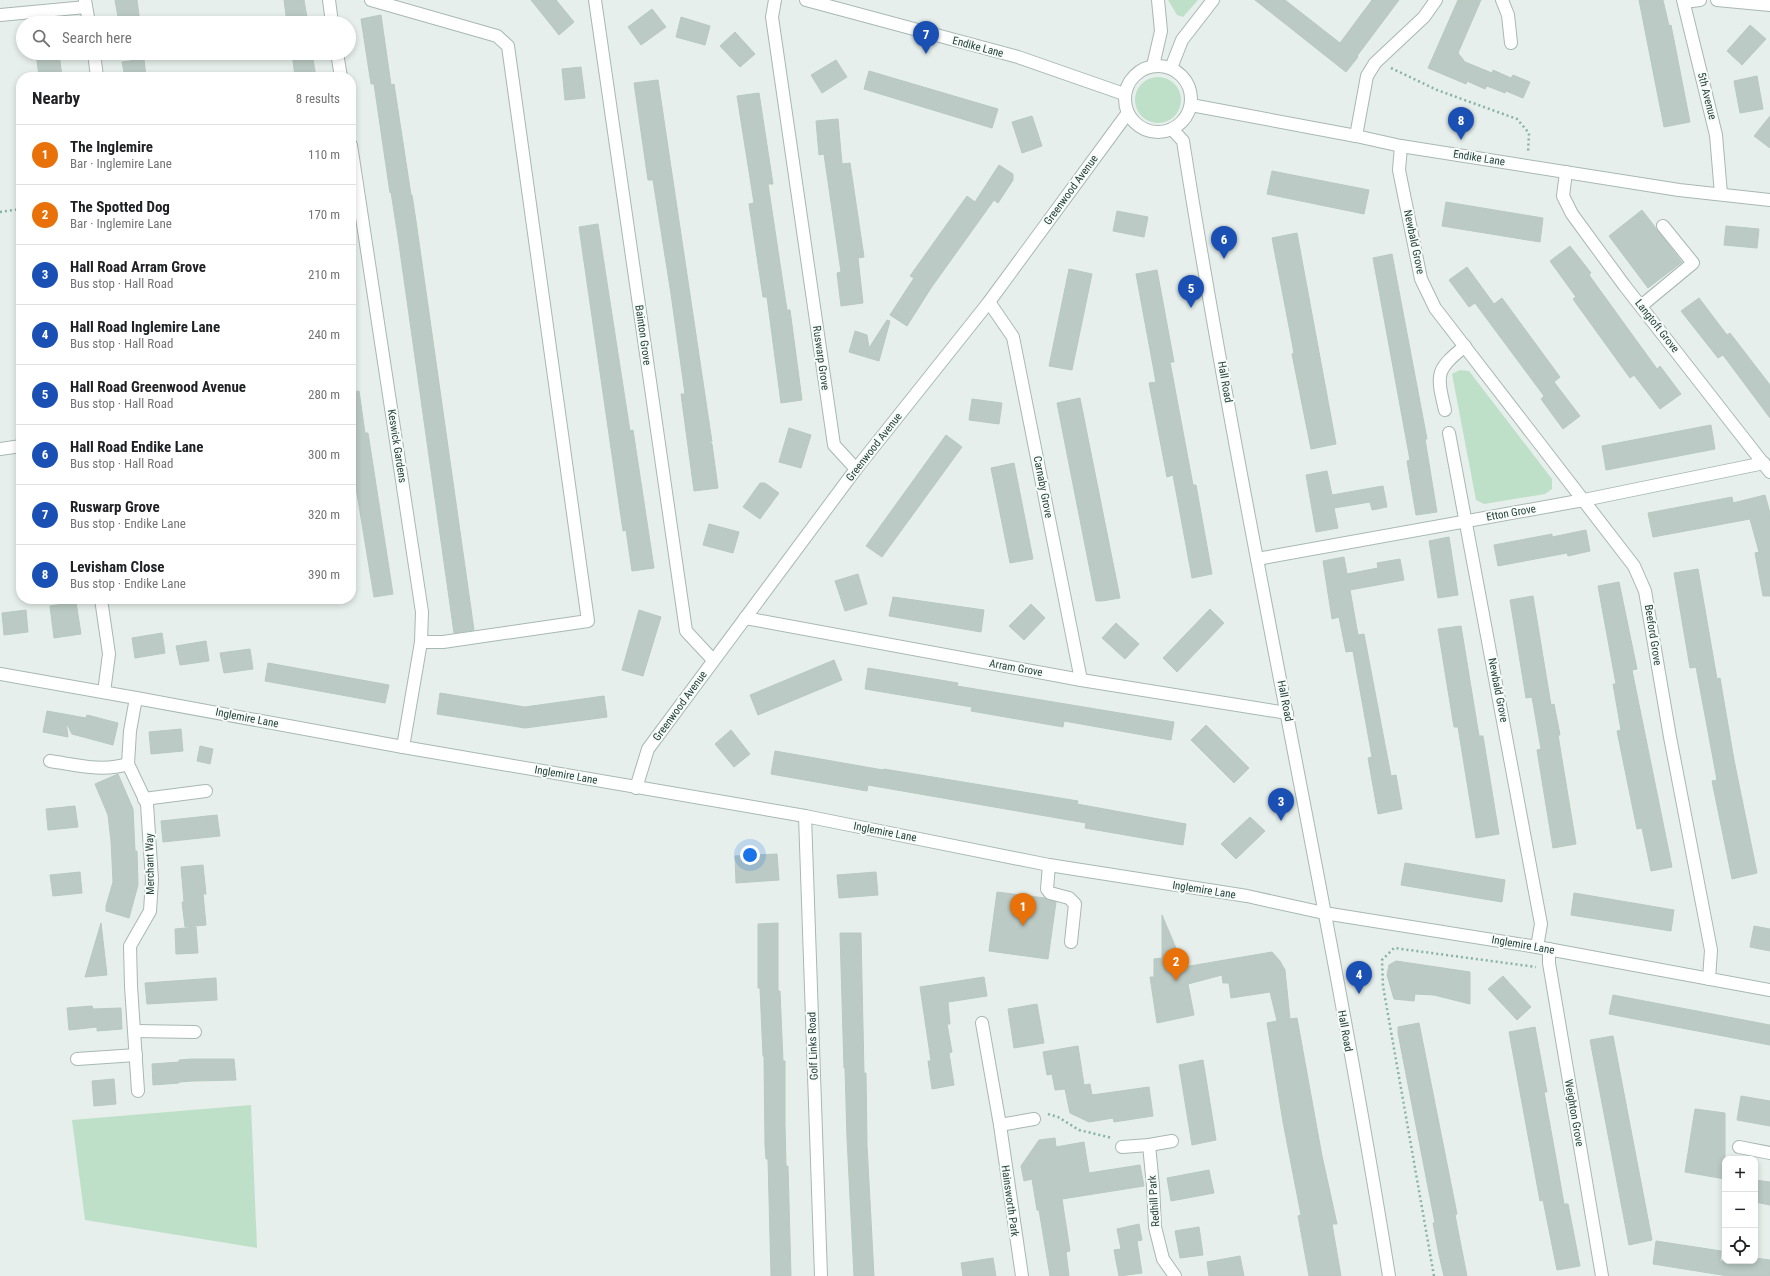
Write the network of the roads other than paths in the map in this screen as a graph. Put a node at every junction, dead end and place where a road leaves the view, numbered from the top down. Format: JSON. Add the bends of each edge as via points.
{"nodes":[{"id":1,"x":329,"y":0,"type":"edge"},
{"id":2,"x":371,"y":0,"type":"edge"},
{"id":3,"x":595,"y":0,"type":"edge"},
{"id":4,"x":775,"y":0,"type":"edge"},
{"id":5,"x":806,"y":0,"type":"edge"},
{"id":6,"x":1158,"y":0,"type":"edge"},
{"id":7,"x":1212,"y":0,"type":"edge"},
{"id":8,"x":1436,"y":0,"type":"edge"},
{"id":9,"x":1502,"y":0,"type":"edge"},
{"id":10,"x":1700,"y":0,"type":"edge"},
{"id":11,"x":1717,"y":0,"type":"edge"},
{"id":12,"x":1684,"y":1,"type":"edge"},
{"id":13,"x":86,"y":4,"type":"edge"},
{"id":14,"x":1770,"y":5,"type":"edge"},
{"id":15,"x":0,"y":15,"type":"edge"},
{"id":16,"x":88,"y":16,"type":"edge"},
{"id":17,"x":331,"y":16,"type":"edge"},
{"id":18,"x":1512,"y":43,"type":"dead end"},
{"id":19,"x":95,"y":60,"type":"edge"},
{"id":20,"x":338,"y":60,"type":"edge"},
{"id":21,"x":1153,"y":66,"type":"junction"},
{"id":22,"x":1171,"y":68,"type":"junction"},
{"id":23,"x":96,"y":72,"type":"edge"},
{"id":24,"x":340,"y":72,"type":"edge"},
{"id":25,"x":1124,"y":94,"type":"junction"},
{"id":26,"x":1191,"y":105,"type":"junction"},
{"id":27,"x":1127,"y":114,"type":"junction"},
{"id":28,"x":1172,"y":129,"type":"junction"},
{"id":29,"x":1356,"y":136,"type":"junction"},
{"id":30,"x":1401,"y":146,"type":"junction"},
{"id":31,"x":1566,"y":172,"type":"junction"},
{"id":32,"x":356,"y":178,"type":"edge"},
{"id":33,"x":1721,"y":194,"type":"junction"},
{"id":34,"x":1770,"y":200,"type":"edge"},
{"id":35,"x":1663,"y":226,"type":"dead end"},
{"id":36,"x":989,"y":302,"type":"junction"},
{"id":37,"x":1641,"y":306,"type":"junction"},
{"id":38,"x":1465,"y":346,"type":"junction"},
{"id":39,"x":1445,"y":410,"type":"dead end"},
{"id":40,"x":1449,"y":433,"type":"dead end"},
{"id":41,"x":16,"y":447,"type":"edge"},
{"id":42,"x":0,"y":449,"type":"edge"},
{"id":43,"x":1767,"y":468,"type":"edge"},
{"id":44,"x":856,"y":469,"type":"junction"},
{"id":45,"x":1584,"y":500,"type":"junction"},
{"id":46,"x":1466,"y":522,"type":"junction"},
{"id":47,"x":1257,"y":559,"type":"junction"},
{"id":48,"x":102,"y":604,"type":"edge"},
{"id":49,"x":745,"y":618,"type":"junction"},
{"id":50,"x":421,"y":642,"type":"junction"},
{"id":51,"x":713,"y":660,"type":"junction"},
{"id":52,"x":0,"y":674,"type":"edge"},
{"id":53,"x":1081,"y":680,"type":"junction"},
{"id":54,"x":104,"y":692,"type":"junction"},
{"id":55,"x":136,"y":698,"type":"junction"},
{"id":56,"x":1287,"y":713,"type":"junction"},
{"id":57,"x":402,"y":747,"type":"junction"},
{"id":58,"x":50,"y":761,"type":"dead end"},
{"id":59,"x":128,"y":764,"type":"junction"},
{"id":60,"x":636,"y":788,"type":"junction"},
{"id":61,"x":206,"y":791,"type":"dead end"},
{"id":62,"x":144,"y":799,"type":"junction"},
{"id":63,"x":805,"y":816,"type":"junction"},
{"id":64,"x":1049,"y":865,"type":"junction"},
{"id":65,"x":1324,"y":913,"type":"junction"},
{"id":66,"x":1072,"y":942,"type":"dead end"},
{"id":67,"x":1543,"y":948,"type":"junction"},
{"id":68,"x":1709,"y":979,"type":"junction"},
{"id":69,"x":1770,"y":990,"type":"edge"},
{"id":70,"x":982,"y":1023,"type":"dead end"},
{"id":71,"x":135,"y":1031,"type":"junction"},
{"id":72,"x":195,"y":1032,"type":"dead end"},
{"id":73,"x":136,"y":1055,"type":"junction"},
{"id":74,"x":77,"y":1059,"type":"dead end"},
{"id":75,"x":138,"y":1091,"type":"dead end"},
{"id":76,"x":1034,"y":1119,"type":"road end"},
{"id":77,"x":1000,"y":1125,"type":"junction"},
{"id":78,"x":1172,"y":1141,"type":"dead end"},
{"id":79,"x":1149,"y":1145,"type":"junction"},
{"id":80,"x":1122,"y":1147,"type":"road end"},
{"id":81,"x":1739,"y":1147,"type":"dead end"},
{"id":82,"x":1770,"y":1153,"type":"edge"},
{"id":83,"x":822,"y":1276,"type":"edge"},
{"id":84,"x":1022,"y":1276,"type":"edge"},
{"id":85,"x":1175,"y":1276,"type":"edge"},
{"id":86,"x":1388,"y":1276,"type":"edge"},
{"id":87,"x":1602,"y":1276,"type":"edge"}],
"edges":[{"from":1,"to":17,"type":"street"},
{"from":2,"to":50,"type":"street","via":[[497,36],[508,46],[588,621],[443,642]]},
{"from":3,"to":51,"type":"street","name":"Bainton Grove","via":[[686,631]]},
{"from":4,"to":44,"type":"street","name":"Ruswarp Grove","via":[[772,17],[834,445]]},
{"from":5,"to":25,"type":"street","name":"Endike Lane","via":[[1018,57]]},
{"from":6,"to":21,"type":"street","via":[[1160,31]]},
{"from":7,"to":22,"type":"street","via":[[1182,40]]},
{"from":8,"to":29,"type":"street","via":[[1424,18],[1379,59],[1367,76]]},
{"from":9,"to":18,"type":"street","via":[[1508,15]]},
{"from":10,"to":12,"type":"street"},
{"from":11,"to":14,"type":"street"},
{"from":12,"to":33,"type":"street","name":"5th Avenue","via":[[1716,135]]},
{"from":13,"to":15,"type":"street"},
{"from":13,"to":16,"type":"street"},
{"from":19,"to":23,"type":"street"},
{"from":20,"to":24,"type":"street"},
{"from":21,"to":22,"type":"street"},
{"from":21,"to":25,"type":"street","via":[[1140,71],[1129,81]]},
{"from":22,"to":26,"type":"street","via":[[1183,77],[1190,90]]},
{"from":25,"to":27,"type":"street"},
{"from":26,"to":28,"type":"street","via":[[1184,119]]},
{"from":26,"to":29,"type":"street","name":"Endike Lane"},
{"from":27,"to":28,"type":"street","via":[[1140,128],[1156,133]]},
{"from":27,"to":36,"type":"street","name":"Greenwood Avenue"},
{"from":28,"to":47,"type":"street","name":"Hall Road","via":[[1183,141]]},
{"from":29,"to":30,"type":"street","name":"Endike Lane"},
{"from":30,"to":31,"type":"street","name":"Endike Lane"},
{"from":30,"to":38,"type":"street","name":"Newbald Grove","via":[[1399,170],[1421,279],[1435,308]]},
{"from":31,"to":33,"type":"street","name":"Endike Lane"},
{"from":31,"to":37,"type":"street","name":"Langtoft Grove","via":[[1563,196],[1572,214]]},
{"from":32,"to":50,"type":"street","name":"Keswick Gardens","via":[[422,612]]},
{"from":33,"to":34,"type":"street","name":"Endike Lane"},
{"from":35,"to":37,"type":"street","via":[[1693,263]]},
{"from":36,"to":44,"type":"street","name":"Greenwood Avenue"},
{"from":36,"to":53,"type":"street","name":"Carnaby Grove","via":[[1013,337]]},
{"from":37,"to":43,"type":"street","name":"Langtoft Grove"},
{"from":38,"to":39,"type":"street","via":[[1440,372],[1440,389]]},
{"from":38,"to":45,"type":"street","name":"Beeford Grove"},
{"from":40,"to":46,"type":"street","name":"Newbald Grove"},
{"from":41,"to":42,"type":"street"},
{"from":43,"to":45,"type":"street","name":"Etton Grove"},
{"from":44,"to":49,"type":"street","name":"Greenwood Avenue"},
{"from":45,"to":46,"type":"street","name":"Etton Grove"},
{"from":45,"to":68,"type":"street","name":"Beeford Grove","via":[[1634,566],[1645,591],[1711,950]]},
{"from":46,"to":47,"type":"street","name":"Etton Grove"},
{"from":46,"to":67,"type":"street","name":"Newbald Grove","via":[[1541,924]]},
{"from":47,"to":56,"type":"street","name":"Hall Road"},
{"from":48,"to":54,"type":"street","via":[[110,654]]},
{"from":49,"to":51,"type":"street","name":"Greenwood Avenue"},
{"from":49,"to":53,"type":"street","name":"Arram Grove"},
{"from":50,"to":57,"type":"street","name":"Keswick Gardens"},
{"from":51,"to":60,"type":"street","name":"Greenwood Avenue","via":[[648,749]]},
{"from":52,"to":54,"type":"street","name":"Inglemire Lane"},
{"from":53,"to":56,"type":"street","name":"Arram Grove"},
{"from":54,"to":55,"type":"street","name":"Inglemire Lane"},
{"from":55,"to":57,"type":"street","name":"Inglemire Lane"},
{"from":55,"to":59,"type":"street","name":"Merchant Way"},
{"from":56,"to":65,"type":"street","name":"Hall Road"},
{"from":57,"to":60,"type":"street","name":"Inglemire Lane"},
{"from":58,"to":59,"type":"street","via":[[100,768]]},
{"from":59,"to":62,"type":"street","name":"Merchant Way"},
{"from":60,"to":63,"type":"street","name":"Inglemire Lane"},
{"from":61,"to":62,"type":"street"},
{"from":62,"to":71,"type":"street","name":"Merchant Way","via":[[147,804],[152,880],[150,911],[130,946]]},
{"from":63,"to":64,"type":"street","name":"Inglemire Lane"},
{"from":63,"to":83,"type":"street","name":"Golf Links Road"},
{"from":64,"to":65,"type":"street","name":"Inglemire Lane","via":[[1247,896]]},
{"from":64,"to":66,"type":"street","via":[[1047,889],[1050,893],[1069,898],[1075,904]]},
{"from":65,"to":67,"type":"street","name":"Inglemire Lane"},
{"from":65,"to":86,"type":"street","name":"Hall Road"},
{"from":67,"to":68,"type":"street","name":"Inglemire Lane"},
{"from":67,"to":87,"type":"street","name":"Weighton Grove","via":[[1549,963]]},
{"from":68,"to":69,"type":"street","name":"Inglemire Lane"},
{"from":70,"to":77,"type":"street","name":"Hainsworth Park"},
{"from":71,"to":72,"type":"street"},
{"from":71,"to":73,"type":"street","name":"Merchant Way"},
{"from":73,"to":74,"type":"street"},
{"from":73,"to":75,"type":"street","name":"Merchant Way"},
{"from":76,"to":77,"type":"street"},
{"from":77,"to":84,"type":"street","name":"Hainsworth Park"},
{"from":78,"to":79,"type":"street"},
{"from":79,"to":80,"type":"street"},
{"from":79,"to":85,"type":"street","name":"Redhill Park","via":[[1155,1227],[1163,1259]]},
{"from":81,"to":82,"type":"street"}]}
